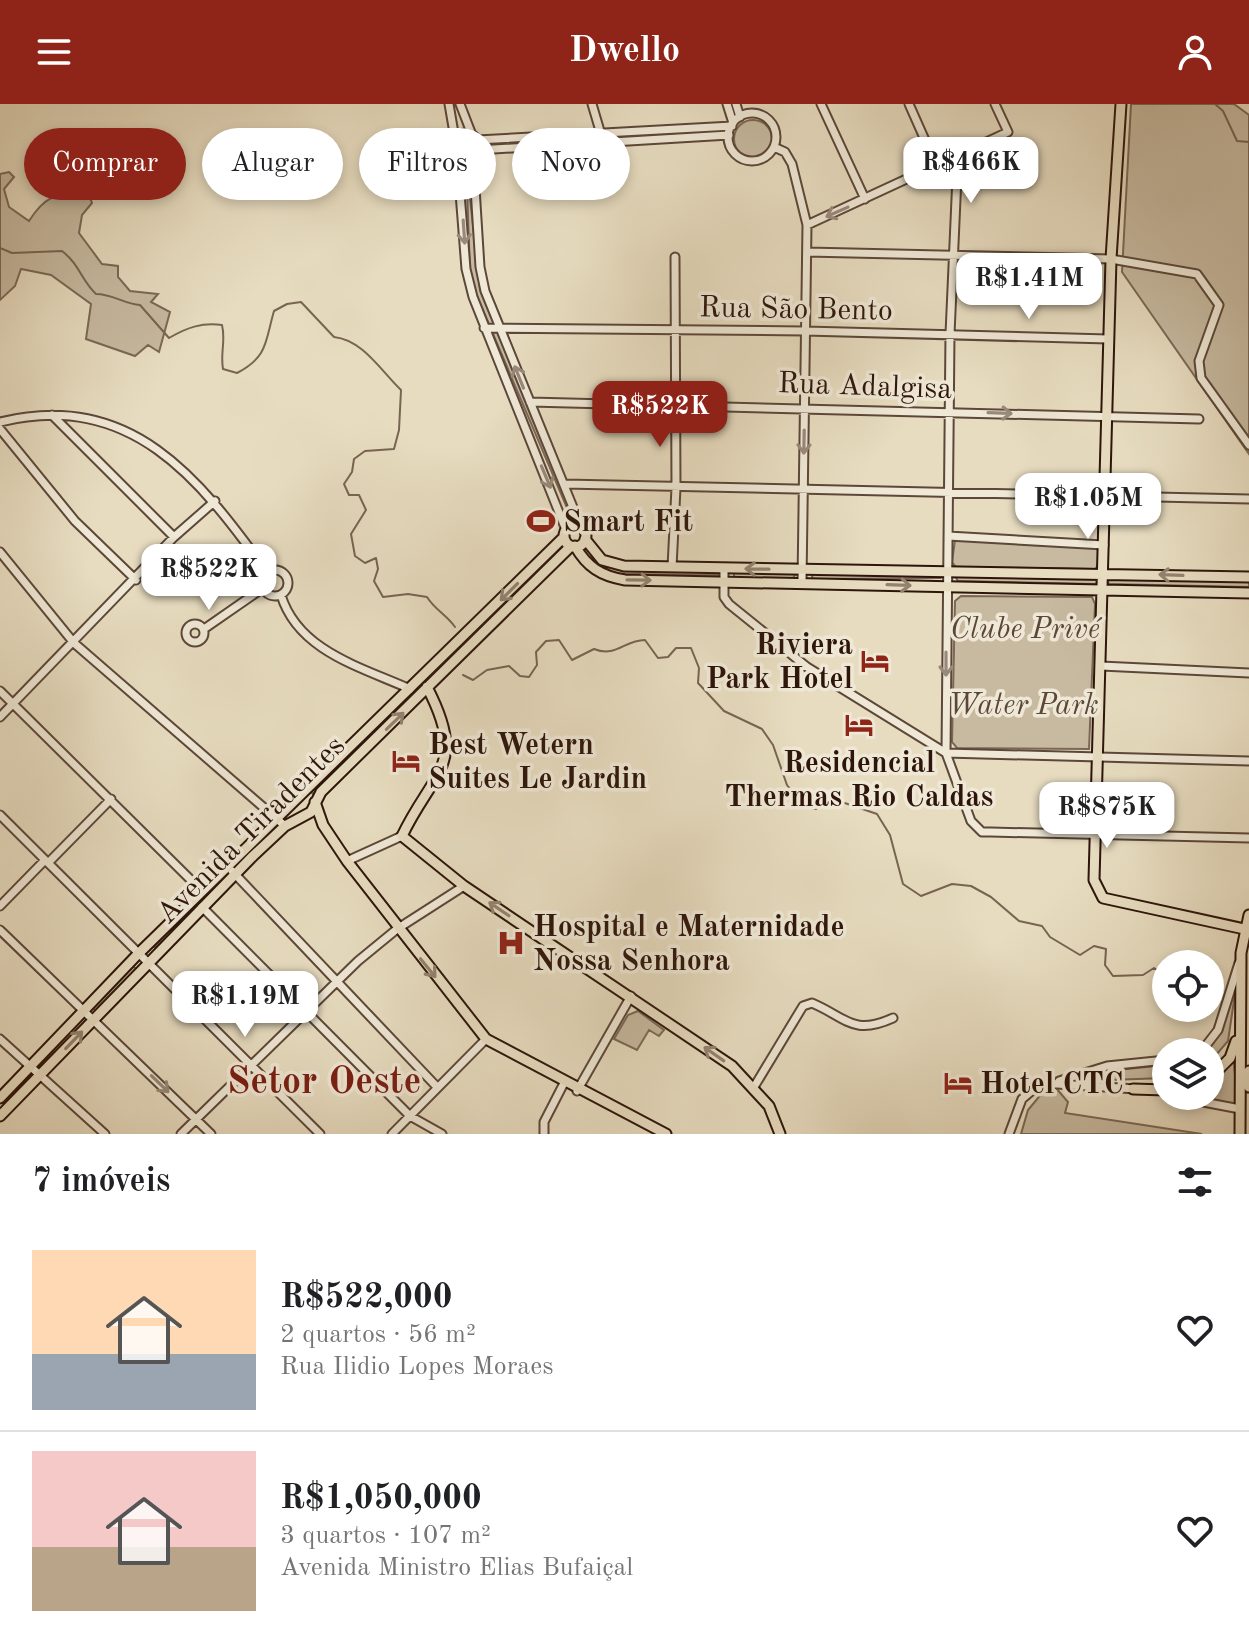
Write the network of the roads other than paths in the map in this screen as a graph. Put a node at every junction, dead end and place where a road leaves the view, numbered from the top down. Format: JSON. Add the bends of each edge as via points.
{"nodes":[{"id":1,"x":449,"y":104,"type":"edge"},
{"id":2,"x":460,"y":104,"type":"edge"},
{"id":3,"x":592,"y":104,"type":"edge"},
{"id":4,"x":727,"y":104,"type":"edge"},
{"id":5,"x":736,"y":104,"type":"edge"},
{"id":6,"x":821,"y":104,"type":"edge"},
{"id":7,"x":909,"y":104,"type":"edge"},
{"id":8,"x":995,"y":104,"type":"edge"},
{"id":9,"x":1121,"y":104,"type":"edge"},
{"id":10,"x":735,"y":122,"type":"junction"},
{"id":11,"x":453,"y":128,"type":"edge"},
{"id":12,"x":471,"y":128,"type":"edge"},
{"id":13,"x":599,"y":128,"type":"edge"},
{"id":14,"x":630,"y":129,"type":"edge"},
{"id":15,"x":729,"y":135,"type":"junction"},
{"id":16,"x":774,"y":147,"type":"junction"},
{"id":17,"x":496,"y":152,"type":"edge"},
{"id":18,"x":958,"y":154,"type":"junction"},
{"id":19,"x":936,"y":165,"type":"junction"},
{"id":20,"x":865,"y":199,"type":"junction"},
{"id":21,"x":461,"y":200,"type":"edge"},
{"id":22,"x":477,"y":200,"type":"edge"},
{"id":23,"x":807,"y":225,"type":"junction"},
{"id":24,"x":807,"y":252,"type":"junction"},
{"id":25,"x":954,"y":255,"type":"junction"},
{"id":26,"x":675,"y":257,"type":"dead end"},
{"id":27,"x":1111,"y":259,"type":"junction"},
{"id":28,"x":484,"y":328,"type":"junction"},
{"id":29,"x":499,"y":328,"type":"junction"},
{"id":30,"x":676,"y":331,"type":"junction"},
{"id":31,"x":805,"y":331,"type":"junction"},
{"id":32,"x":950,"y":334,"type":"junction"},
{"id":33,"x":1108,"y":339,"type":"junction"},
{"id":34,"x":530,"y":402,"type":"junction"},
{"id":35,"x":676,"y":404,"type":"junction"},
{"id":36,"x":805,"y":407,"type":"junction"},
{"id":37,"x":949,"y":411,"type":"junction"},
{"id":38,"x":52,"y":415,"type":"junction"},
{"id":39,"x":1107,"y":417,"type":"junction"},
{"id":40,"x":1199,"y":419,"type":"dead end"},
{"id":41,"x":0,"y":422,"type":"edge"},
{"id":42,"x":0,"y":429,"type":"edge"},
{"id":43,"x":1249,"y":445,"type":"edge"},
{"id":44,"x":565,"y":484,"type":"junction"},
{"id":45,"x":676,"y":488,"type":"junction"},
{"id":46,"x":803,"y":489,"type":"junction"},
{"id":47,"x":947,"y":492,"type":"junction"},
{"id":48,"x":1105,"y":494,"type":"junction"},
{"id":49,"x":1249,"y":499,"type":"edge"},
{"id":50,"x":215,"y":501,"type":"junction"},
{"id":51,"x":581,"y":527,"type":"junction"},
{"id":52,"x":565,"y":534,"type":"junction"},
{"id":53,"x":948,"y":536,"type":"junction"},
{"id":54,"x":174,"y":537,"type":"junction"},
{"id":55,"x":585,"y":539,"type":"junction"},
{"id":56,"x":1104,"y":545,"type":"junction"},
{"id":57,"x":573,"y":546,"type":"junction"},
{"id":58,"x":0,"y":552,"type":"edge"},
{"id":59,"x":593,"y":553,"type":"junction"},
{"id":60,"x":584,"y":562,"type":"junction"},
{"id":61,"x":672,"y":567,"type":"junction"},
{"id":62,"x":724,"y":568,"type":"junction"},
{"id":63,"x":802,"y":569,"type":"junction"},
{"id":64,"x":947,"y":571,"type":"junction"},
{"id":65,"x":267,"y":572,"type":"junction"},
{"id":66,"x":1103,"y":573,"type":"junction"},
{"id":67,"x":1249,"y":577,"type":"edge"},
{"id":68,"x":136,"y":580,"type":"junction"},
{"id":69,"x":725,"y":582,"type":"junction"},
{"id":70,"x":802,"y":582,"type":"junction"},
{"id":71,"x":947,"y":586,"type":"junction"},
{"id":72,"x":263,"y":588,"type":"junction"},
{"id":73,"x":1103,"y":590,"type":"junction"},
{"id":74,"x":1249,"y":593,"type":"edge"},
{"id":75,"x":281,"y":595,"type":"junction"},
{"id":76,"x":204,"y":629,"type":"dead end"},
{"id":77,"x":74,"y":643,"type":"junction"},
{"id":78,"x":1101,"y":666,"type":"junction"},
{"id":79,"x":1249,"y":673,"type":"edge"},
{"id":80,"x":420,"y":680,"type":"junction"},
{"id":81,"x":410,"y":689,"type":"junction"},
{"id":82,"x":428,"y":690,"type":"junction"},
{"id":83,"x":0,"y":691,"type":"edge"},
{"id":84,"x":13,"y":704,"type":"junction"},
{"id":85,"x":0,"y":717,"type":"edge"},
{"id":86,"x":946,"y":753,"type":"junction"},
{"id":87,"x":1097,"y":755,"type":"junction"},
{"id":88,"x":1249,"y":761,"type":"edge"},
{"id":89,"x":304,"y":793,"type":"junction"},
{"id":90,"x":111,"y":799,"type":"junction"},
{"id":91,"x":294,"y":801,"type":"junction"},
{"id":92,"x":315,"y":801,"type":"junction"},
{"id":93,"x":0,"y":815,"type":"edge"},
{"id":94,"x":302,"y":816,"type":"junction"},
{"id":95,"x":281,"y":822,"type":"junction"},
{"id":96,"x":323,"y":825,"type":"junction"},
{"id":97,"x":1095,"y":834,"type":"junction"},
{"id":98,"x":402,"y":836,"type":"junction"},
{"id":99,"x":1249,"y":838,"type":"edge"},
{"id":100,"x":347,"y":861,"type":"junction"},
{"id":101,"x":46,"y":862,"type":"junction"},
{"id":102,"x":231,"y":870,"type":"junction"},
{"id":103,"x":464,"y":886,"type":"junction"},
{"id":104,"x":202,"y":891,"type":"junction"},
{"id":105,"x":0,"y":906,"type":"edge"},
{"id":106,"x":202,"y":907,"type":"junction"},
{"id":107,"x":1249,"y":915,"type":"edge"},
{"id":108,"x":397,"y":929,"type":"junction"},
{"id":109,"x":0,"y":930,"type":"edge"},
{"id":110,"x":1247,"y":930,"type":"edge"},
{"id":111,"x":1241,"y":953,"type":"junction"},
{"id":112,"x":137,"y":955,"type":"junction"},
{"id":113,"x":148,"y":966,"type":"junction"},
{"id":114,"x":335,"y":982,"type":"junction"},
{"id":115,"x":631,"y":996,"type":"junction"},
{"id":116,"x":83,"y":1011,"type":"junction"},
{"id":117,"x":305,"y":1012,"type":"junction"},
{"id":118,"x":893,"y":1018,"type":"dead end"},
{"id":119,"x":93,"y":1020,"type":"junction"},
{"id":120,"x":1239,"y":1026,"type":"junction"},
{"id":121,"x":1212,"y":1038,"type":"edge"},
{"id":122,"x":0,"y":1039,"type":"edge"},
{"id":123,"x":486,"y":1039,"type":"junction"},
{"id":124,"x":1152,"y":1061,"type":"edge"},
{"id":125,"x":1224,"y":1064,"type":"edge"},
{"id":126,"x":29,"y":1066,"type":"junction"},
{"id":127,"x":252,"y":1067,"type":"junction"},
{"id":128,"x":1249,"y":1071,"type":"edge"},
{"id":129,"x":39,"y":1075,"type":"junction"},
{"id":130,"x":1054,"y":1082,"type":"junction"},
{"id":131,"x":564,"y":1083,"type":"junction"},
{"id":132,"x":437,"y":1087,"type":"junction"},
{"id":133,"x":754,"y":1087,"type":"junction"},
{"id":134,"x":1249,"y":1087,"type":"edge"},
{"id":135,"x":1133,"y":1089,"type":"joint"},
{"id":136,"x":577,"y":1091,"type":"junction"},
{"id":137,"x":1152,"y":1091,"type":"edge"},
{"id":138,"x":0,"y":1098,"type":"edge"},
{"id":139,"x":1224,"y":1107,"type":"edge"},
{"id":140,"x":1245,"y":1111,"type":"edge"},
{"id":141,"x":0,"y":1116,"type":"edge"},
{"id":142,"x":410,"y":1116,"type":"junction"},
{"id":143,"x":196,"y":1119,"type":"junction"},
{"id":144,"x":105,"y":1134,"type":"edge"},
{"id":145,"x":181,"y":1134,"type":"edge"},
{"id":146,"x":211,"y":1134,"type":"edge"},
{"id":147,"x":320,"y":1134,"type":"edge"},
{"id":148,"x":392,"y":1134,"type":"edge"},
{"id":149,"x":442,"y":1134,"type":"edge"},
{"id":150,"x":544,"y":1134,"type":"edge"},
{"id":151,"x":666,"y":1134,"type":"edge"},
{"id":152,"x":779,"y":1134,"type":"edge"},
{"id":153,"x":1009,"y":1134,"type":"edge"},
{"id":154,"x":1240,"y":1134,"type":"edge"}],
"edges":[{"from":1,"to":11,"type":"street"},
{"from":2,"to":12,"type":"street"},
{"from":3,"to":13,"type":"street"},
{"from":4,"to":10,"type":"street"},
{"from":5,"to":10,"type":"street"},
{"from":6,"to":20,"type":"street"},
{"from":7,"to":19,"type":"street"},
{"from":8,"to":18,"type":"street","via":[[1008,132]]},
{"from":9,"to":27,"type":"main road"},
{"from":10,"to":14,"type":"street"},
{"from":10,"to":15,"type":"street"},
{"from":10,"to":16,"type":"street","via":[[754,114],[768,119],[776,132]]},
{"from":15,"to":16,"type":"street","via":[[737,155],[750,161],[764,158]]},
{"from":15,"to":17,"type":"street"},
{"from":16,"to":23,"type":"street","via":[[792,164]]},
{"from":18,"to":19,"type":"street"},
{"from":18,"to":25,"type":"street"},
{"from":19,"to":20,"type":"street"},
{"from":20,"to":23,"type":"street","one_way":true},
{"from":21,"to":28,"type":"street","one_way":true,"via":[[466,269]]},
{"from":22,"to":29,"type":"street","via":[[480,267]]},
{"from":23,"to":24,"type":"street"},
{"from":24,"to":25,"type":"street"},
{"from":24,"to":31,"type":"street"},
{"from":25,"to":27,"type":"street"},
{"from":25,"to":32,"type":"street"},
{"from":26,"to":30,"type":"street"},
{"from":27,"to":33,"type":"main road"},
{"from":27,"to":43,"type":"street","via":[[1197,274],[1219,305],[1199,361],[1201,378]]},
{"from":28,"to":29,"type":"street","name":"Rua São Bento"},
{"from":28,"to":52,"type":"street","one_way":true},
{"from":29,"to":30,"type":"street","name":"Rua São Bento"},
{"from":34,"to":29,"type":"street","one_way":true},
{"from":30,"to":31,"type":"street","name":"Rua São Bento"},
{"from":30,"to":35,"type":"street"},
{"from":31,"to":32,"type":"street","name":"Rua São Bento"},
{"from":31,"to":36,"type":"street"},
{"from":32,"to":33,"type":"street","name":"Rua São Bento"},
{"from":32,"to":37,"type":"street"},
{"from":33,"to":39,"type":"main road"},
{"from":34,"to":35,"type":"street","name":"Rua Adalgisa"},
{"from":34,"to":44,"type":"street"},
{"from":35,"to":36,"type":"street","name":"Rua Adalgisa"},
{"from":35,"to":45,"type":"street"},
{"from":36,"to":37,"type":"street","name":"Rua Adalgisa"},
{"from":36,"to":46,"type":"street","one_way":true},
{"from":37,"to":39,"type":"street","name":"Rua Adalgisa","one_way":true},
{"from":37,"to":47,"type":"street"},
{"from":38,"to":41,"type":"street"},
{"from":38,"to":50,"type":"street","via":[[127,430],[169,456]]},
{"from":38,"to":54,"type":"street"},
{"from":39,"to":40,"type":"street","name":"Rua Adalgisa"},
{"from":39,"to":48,"type":"main road"},
{"from":42,"to":68,"type":"street","via":[[75,521]]},
{"from":44,"to":45,"type":"street"},
{"from":44,"to":51,"type":"street"},
{"from":45,"to":46,"type":"street"},
{"from":45,"to":61,"type":"street"},
{"from":46,"to":47,"type":"street"},
{"from":46,"to":63,"type":"street"},
{"from":47,"to":48,"type":"street"},
{"from":47,"to":53,"type":"street"},
{"from":48,"to":49,"type":"street"},
{"from":48,"to":56,"type":"main road"},
{"from":50,"to":54,"type":"street"},
{"from":50,"to":65,"type":"street"},
{"from":51,"to":52,"type":"main road","via":[[571,526]]},
{"from":51,"to":55,"type":"main road"},
{"from":52,"to":57,"type":"main road"},
{"from":52,"to":80,"type":"main road","name":"Avenida Tiradentes","one_way":true},
{"from":53,"to":56,"type":"street"},
{"from":53,"to":64,"type":"street"},
{"from":54,"to":68,"type":"street"},
{"from":55,"to":57,"type":"main road","name":"Avenida Tiradentes"},
{"from":55,"to":59,"type":"main road"},
{"from":56,"to":66,"type":"main road"},
{"from":57,"to":60,"type":"main road"},
{"from":57,"to":82,"type":"main road","name":"Avenida Tiradentes"},
{"from":58,"to":77,"type":"street"},
{"from":59,"to":60,"type":"main road"},
{"from":59,"to":61,"type":"main road","via":[[611,564]]},
{"from":60,"to":69,"type":"main road","one_way":true,"via":[[613,578]]},
{"from":61,"to":62,"type":"main road"},
{"from":63,"to":62,"type":"main road","one_way":true},
{"from":62,"to":69,"type":"street"},
{"from":63,"to":64,"type":"main road"},
{"from":63,"to":70,"type":"street"},
{"from":64,"to":66,"type":"main road"},
{"from":64,"to":71,"type":"street"},
{"from":65,"to":72,"type":"street"},
{"from":65,"to":75,"type":"street","via":[[275,569],[287,576],[289,585]]},
{"from":67,"to":66,"type":"main road","one_way":true},
{"from":66,"to":73,"type":"main road"},
{"from":68,"to":77,"type":"street"},
{"from":69,"to":70,"type":"main road"},
{"from":69,"to":86,"type":"street","via":[[729,604],[807,667]]},
{"from":70,"to":71,"type":"main road","one_way":true},
{"from":71,"to":73,"type":"main road"},
{"from":71,"to":86,"type":"street","one_way":true},
{"from":72,"to":75,"type":"street","via":[[272,596]]},
{"from":72,"to":76,"type":"street"},
{"from":73,"to":74,"type":"main road"},
{"from":73,"to":78,"type":"main road"},
{"from":75,"to":81,"type":"street","via":[[287,616],[311,642]]},
{"from":77,"to":84,"type":"street"},
{"from":77,"to":95,"type":"street"},
{"from":78,"to":79,"type":"street"},
{"from":78,"to":87,"type":"main road"},
{"from":80,"to":81,"type":"main road","name":"Avenida Tiradentes"},
{"from":80,"to":82,"type":"main road"},
{"from":81,"to":89,"type":"main road","name":"Avenida Tiradentes"},
{"from":92,"to":82,"type":"main road","name":"Avenida Tiradentes","one_way":true},
{"from":82,"to":98,"type":"main road","via":[[447,733],[448,751]]},
{"from":83,"to":84,"type":"street"},
{"from":84,"to":85,"type":"street"},
{"from":84,"to":90,"type":"street"},
{"from":86,"to":87,"type":"street"},
{"from":86,"to":97,"type":"street","via":[[971,821],[982,832]]},
{"from":87,"to":88,"type":"street"},
{"from":87,"to":97,"type":"main road"},
{"from":89,"to":91,"type":"main road","name":"Avenida Tiradentes"},
{"from":89,"to":92,"type":"main road"},
{"from":90,"to":101,"type":"street"},
{"from":90,"to":104,"type":"street"},
{"from":91,"to":94,"type":"main road"},
{"from":91,"to":95,"type":"main road","name":"Avenida Tiradentes"},
{"from":92,"to":94,"type":"main road","name":"Avenida Tiradentes","via":[[311,812]]},
{"from":92,"to":96,"type":"main road"},
{"from":93,"to":101,"type":"street"},
{"from":94,"to":95,"type":"main road","name":"Avenida Tiradentes"},
{"from":94,"to":96,"type":"main road"},
{"from":95,"to":102,"type":"main road","name":"Avenida Tiradentes"},
{"from":96,"to":100,"type":"main road"},
{"from":97,"to":99,"type":"street"},
{"from":97,"to":110,"type":"main road","via":[[1098,893],[1111,901]]},
{"from":98,"to":100,"type":"street"},
{"from":98,"to":103,"type":"main road"},
{"from":100,"to":108,"type":"main road"},
{"from":101,"to":105,"type":"street"},
{"from":101,"to":112,"type":"street"},
{"from":102,"to":104,"type":"main road","name":"Avenida Tiradentes"},
{"from":102,"to":106,"type":"main road","name":"Avenida Tiradentes"},
{"from":102,"to":114,"type":"street"},
{"from":103,"to":108,"type":"street"},
{"from":115,"to":103,"type":"main road","one_way":true},
{"from":104,"to":112,"type":"main road","name":"Avenida Tiradentes"},
{"from":106,"to":113,"type":"main road","name":"Avenida Tiradentes"},
{"from":106,"to":117,"type":"street"},
{"from":107,"to":110,"type":"main road"},
{"from":108,"to":114,"type":"street"},
{"from":108,"to":123,"type":"main road","one_way":true},
{"from":109,"to":116,"type":"street"},
{"from":110,"to":111,"type":"main road"},
{"from":111,"to":120,"type":"main road"},
{"from":111,"to":121,"type":"street"},
{"from":112,"to":113,"type":"street"},
{"from":112,"to":116,"type":"main road","name":"Avenida Tiradentes"},
{"from":113,"to":119,"type":"main road","name":"Avenida Tiradentes"},
{"from":113,"to":127,"type":"street"},
{"from":114,"to":117,"type":"street"},
{"from":114,"to":132,"type":"street"},
{"from":133,"to":115,"type":"main road","one_way":true},
{"from":115,"to":136,"type":"street"},
{"from":116,"to":119,"type":"street"},
{"from":116,"to":126,"type":"main road","name":"Avenida Tiradentes"},
{"from":117,"to":127,"type":"street"},
{"from":117,"to":142,"type":"street"},
{"from":118,"to":133,"type":"street","via":[[864,1028],[812,1003],[803,1006]]},
{"from":129,"to":119,"type":"main road","name":"Avenida Tiradentes","one_way":true},
{"from":119,"to":143,"type":"street","one_way":true},
{"from":120,"to":125,"type":"main road"},
{"from":120,"to":140,"type":"main road"},
{"from":122,"to":126,"type":"street"},
{"from":123,"to":131,"type":"main road"},
{"from":123,"to":132,"type":"street"},
{"from":124,"to":130,"type":"street","via":[[1107,1066]]},
{"from":126,"to":129,"type":"street"},
{"from":126,"to":138,"type":"main road","name":"Avenida Tiradentes"},
{"from":127,"to":143,"type":"street"},
{"from":127,"to":147,"type":"street"},
{"from":128,"to":134,"type":"main road"},
{"from":129,"to":141,"type":"main road","name":"Avenida Tiradentes"},
{"from":129,"to":144,"type":"street"},
{"from":130,"to":135,"type":"street"},
{"from":130,"to":153,"type":"street","via":[[1029,1090]]},
{"from":131,"to":136,"type":"main road"},
{"from":131,"to":150,"type":"street","via":[[544,1122]]},
{"from":132,"to":142,"type":"street"},
{"from":133,"to":152,"type":"main road","via":[[769,1106]]},
{"from":135,"to":137,"type":"main road"},
{"from":136,"to":151,"type":"main road"},
{"from":139,"to":140,"type":"street"},
{"from":140,"to":154,"type":"main road"},
{"from":142,"to":148,"type":"street"},
{"from":142,"to":149,"type":"street"},
{"from":143,"to":145,"type":"street"},
{"from":143,"to":146,"type":"street"}]}
